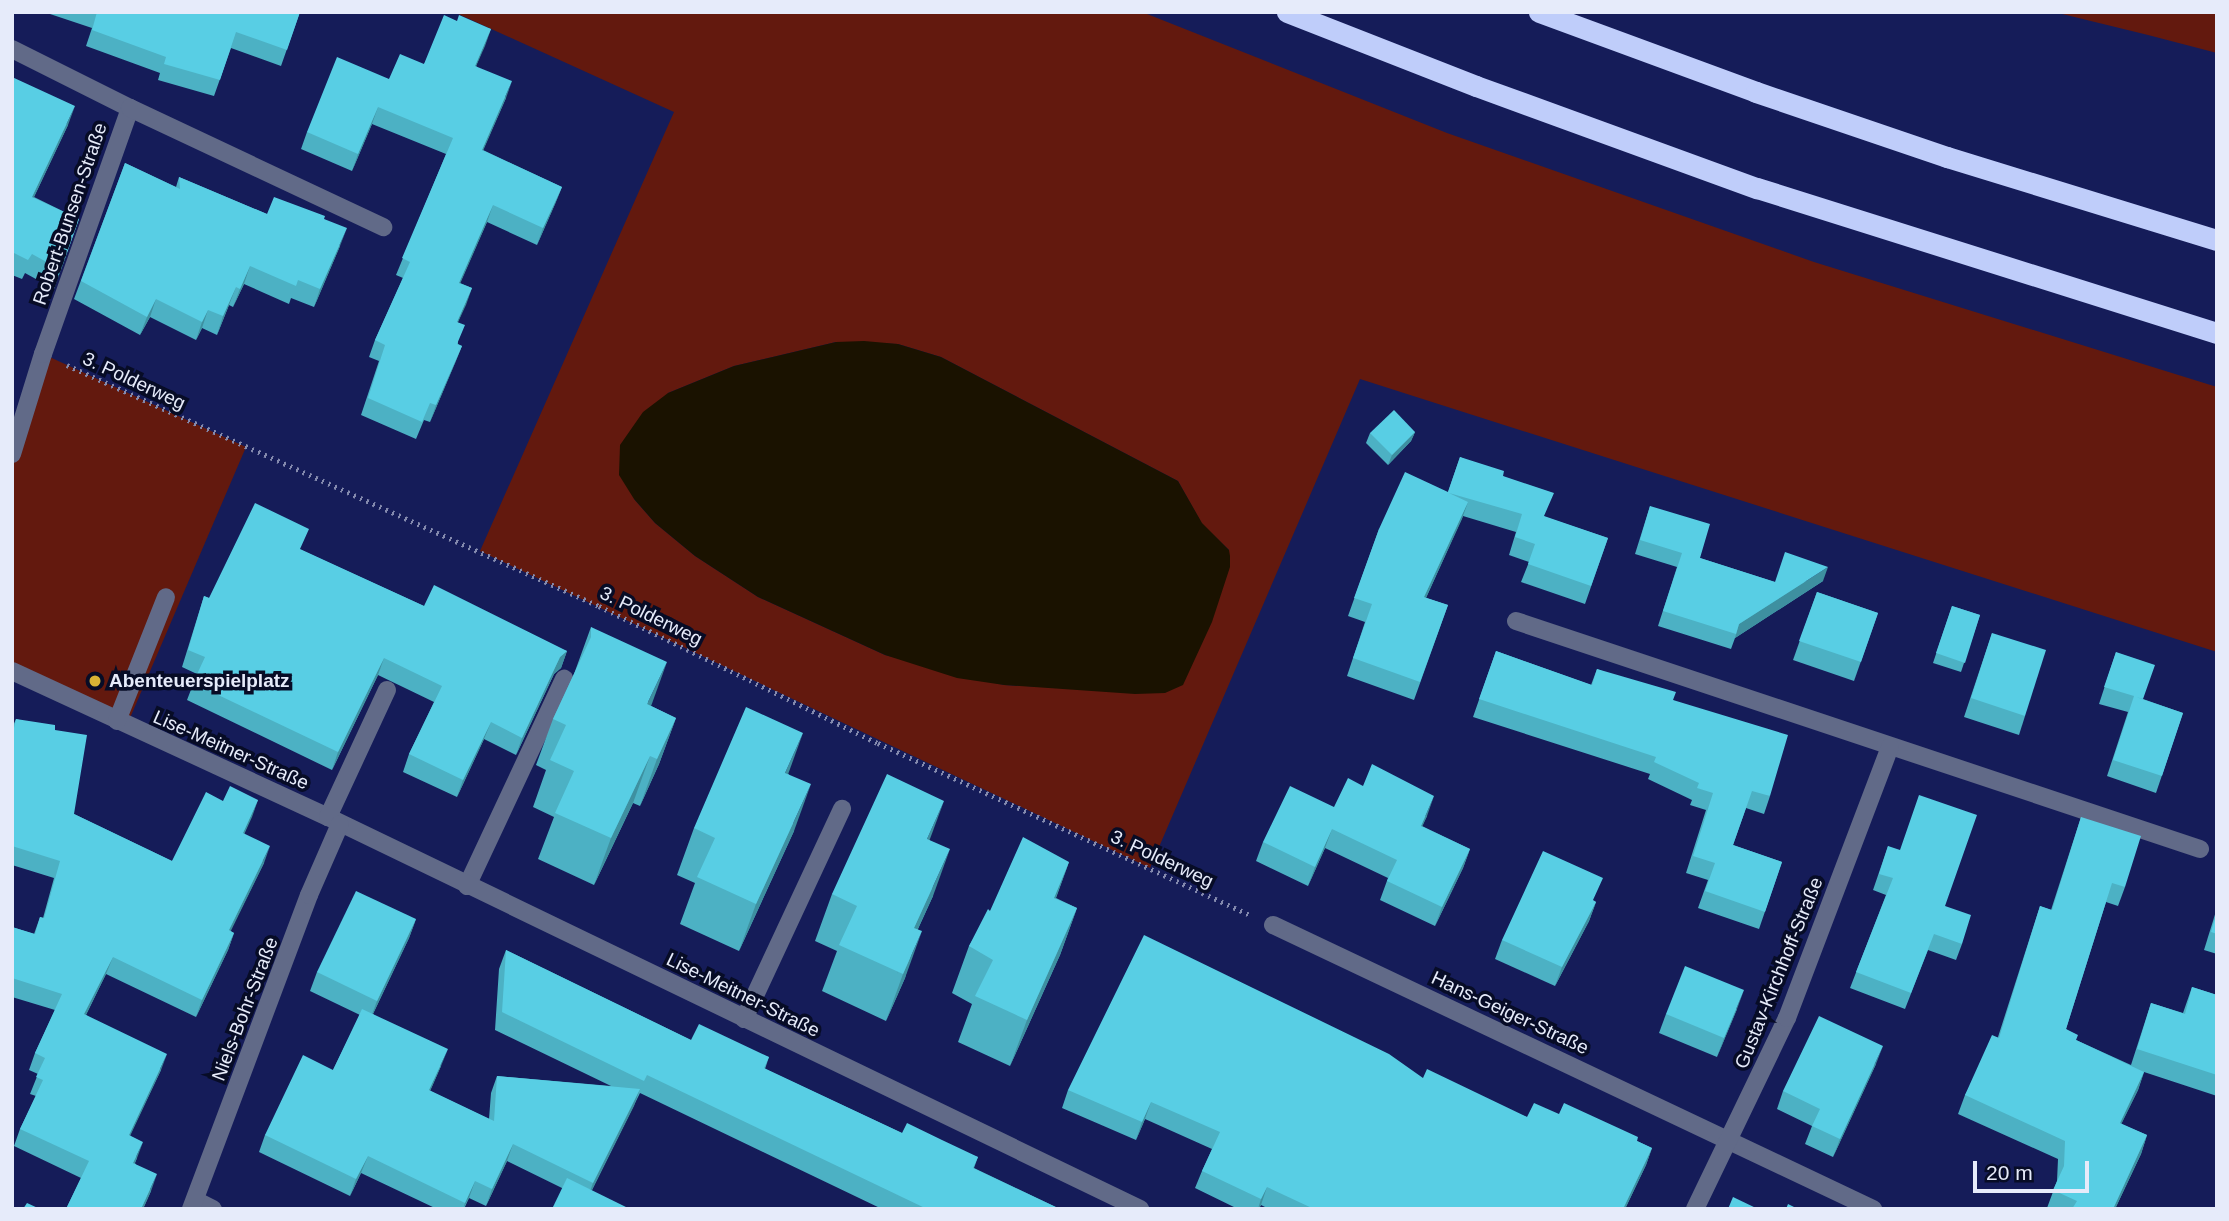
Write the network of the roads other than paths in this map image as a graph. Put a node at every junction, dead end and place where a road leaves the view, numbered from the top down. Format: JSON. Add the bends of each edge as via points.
{"nodes":[{"id":1,"x":1287,"y":12,"type":"edge"},
{"id":2,"x":1539,"y":12,"type":"edge"},
{"id":3,"x":12,"y":50,"type":"edge"},
{"id":4,"x":130,"y":108,"type":"junction"},
{"id":5,"x":383,"y":227,"type":"dead end"},
{"id":6,"x":2217,"y":240,"type":"edge"},
{"id":7,"x":2217,"y":333,"type":"edge"},
{"id":8,"x":12,"y":453,"type":"edge"},
{"id":9,"x":166,"y":597,"type":"dead end"},
{"id":10,"x":1516,"y":621,"type":"dead end"},
{"id":11,"x":12,"y":671,"type":"edge"},
{"id":12,"x":564,"y":679,"type":"dead end"},
{"id":13,"x":387,"y":690,"type":"dead end"},
{"id":14,"x":117,"y":721,"type":"junction"},
{"id":15,"x":1890,"y":747,"type":"junction"},
{"id":16,"x":842,"y":808,"type":"dead end"},
{"id":17,"x":334,"y":820,"type":"junction"},
{"id":18,"x":2200,"y":849,"type":"dead end"},
{"id":19,"x":467,"y":886,"type":"junction"},
{"id":20,"x":1273,"y":925,"type":"road end"},
{"id":21,"x":744,"y":1019,"type":"junction"},
{"id":22,"x":1730,"y":1139,"type":"junction"},
{"id":23,"x":193,"y":1205,"type":"edge"},
{"id":24,"x":213,"y":1209,"type":"edge"},
{"id":25,"x":1140,"y":1209,"type":"edge"},
{"id":26,"x":1695,"y":1209,"type":"edge"},
{"id":27,"x":1873,"y":1209,"type":"edge"}],
"edges":[{"from":1,"to":7,"type":"highway","via":[[1757,188]]},
{"from":2,"to":6,"type":"highway","via":[[1947,157]]},
{"from":3,"to":4,"type":"street","name":"Robert-Bunsen-Straße"},
{"from":4,"to":5,"type":"street","name":"Robert-Bunsen-Straße"},
{"from":4,"to":8,"type":"street","name":"Robert-Bunsen-Straße"},
{"from":9,"to":14,"type":"street"},
{"from":10,"to":15,"type":"street"},
{"from":11,"to":14,"type":"street","name":"Lise-Meitner-Straße"},
{"from":12,"to":19,"type":"street"},
{"from":13,"to":17,"type":"street"},
{"from":14,"to":17,"type":"street","name":"Lise-Meitner-Straße"},
{"from":15,"to":18,"type":"street"},
{"from":15,"to":22,"type":"street","name":"Gustav-Kirchhoff-Straße","via":[[1787,1018]]},
{"from":16,"to":21,"type":"street"},
{"from":17,"to":19,"type":"street","name":"Lise-Meitner-Straße"},
{"from":17,"to":23,"type":"street","name":"Niels-Bohr-Straße"},
{"from":19,"to":21,"type":"street","name":"Lise-Meitner-Straße"},
{"from":20,"to":22,"type":"street","name":"Hans-Geiger-Straße"},
{"from":21,"to":25,"type":"street","name":"Lise-Meitner-Straße"},
{"from":22,"to":26,"type":"street","name":"Gustav-Kirchhoff-Straße"},
{"from":22,"to":27,"type":"street","name":"Hans-Geiger-Straße"},
{"from":23,"to":24,"type":"street"}]}
